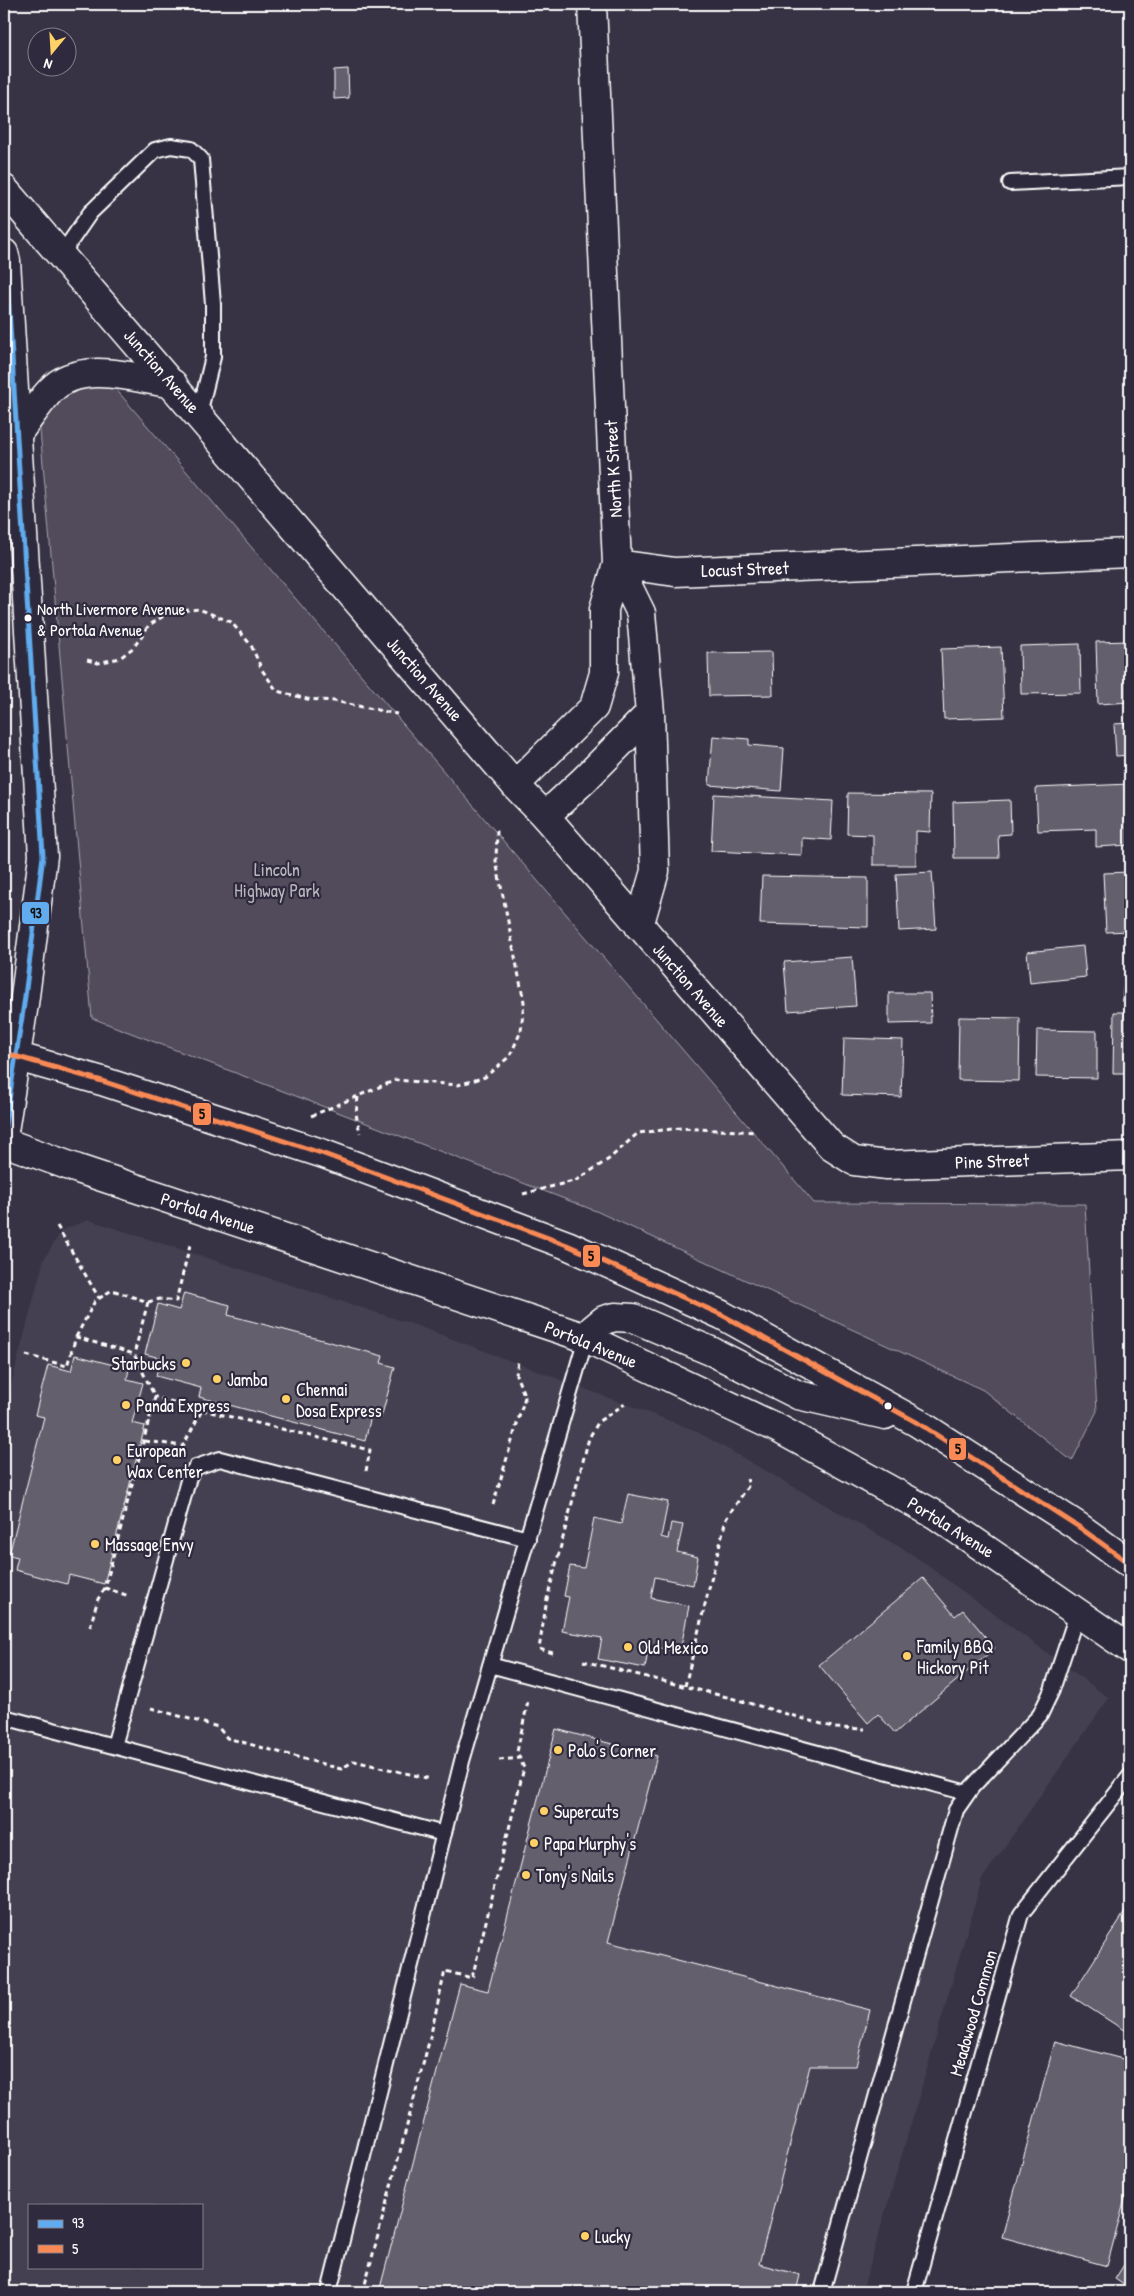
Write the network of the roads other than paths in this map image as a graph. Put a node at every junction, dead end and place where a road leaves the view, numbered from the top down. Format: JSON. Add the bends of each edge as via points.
{"nodes":[{"id":1,"x":592,"y":4,"type":"edge"},
{"id":2,"x":1130,"y":177,"type":"edge"},
{"id":3,"x":1010,"y":183,"type":"dead end"},
{"id":4,"x":4,"y":189,"type":"edge"},
{"id":5,"x":4,"y":253,"type":"edge"},
{"id":6,"x":61,"y":255,"type":"junction"},
{"id":7,"x":173,"y":384,"type":"junction"},
{"id":8,"x":199,"y":414,"type":"junction"},
{"id":9,"x":17,"y":434,"type":"junction"},
{"id":10,"x":1130,"y":553,"type":"edge"},
{"id":11,"x":617,"y":564,"type":"junction"},
{"id":12,"x":650,"y":713,"type":"junction"},
{"id":13,"x":515,"y":785,"type":"junction"},
{"id":14,"x":545,"y":816,"type":"junction"},
{"id":15,"x":640,"y":926,"type":"junction"},
{"id":16,"x":10,"y":1055,"type":"edge"},
{"id":17,"x":4,"y":1130,"type":"edge"},
{"id":18,"x":4,"y":1142,"type":"edge"},
{"id":19,"x":1130,"y":1156,"type":"edge"},
{"id":20,"x":854,"y":1161,"type":"joint"},
{"id":21,"x":586,"y":1338,"type":"junction"},
{"id":22,"x":918,"y":1423,"type":"junction"},
{"id":23,"x":528,"y":1539,"type":"junction"},
{"id":24,"x":1130,"y":1564,"type":"edge"},
{"id":25,"x":1078,"y":1611,"type":"junction"},
{"id":26,"x":1130,"y":1649,"type":"edge"},
{"id":27,"x":490,"y":1665,"type":"junction"},
{"id":28,"x":4,"y":1717,"type":"edge"},
{"id":29,"x":114,"y":1746,"type":"junction"},
{"id":30,"x":1130,"y":1776,"type":"edge"},
{"id":31,"x":967,"y":1793,"type":"junction"},
{"id":32,"x":444,"y":1834,"type":"junction"},
{"id":33,"x":329,"y":2292,"type":"edge"},
{"id":34,"x":822,"y":2292,"type":"edge"},
{"id":35,"x":914,"y":2292,"type":"edge"}],
"edges":[{"from":1,"to":11,"type":"main road","name":"North K Street"},
{"from":2,"to":3,"type":"lane"},
{"from":4,"to":6,"type":"main road","name":"Junction Avenue"},
{"from":5,"to":9,"type":"main road"},
{"from":6,"to":7,"type":"main road","name":"Junction Avenue"},
{"from":6,"to":8,"type":"lane","via":[[90,213],[155,150],[171,146],[191,149],[200,159],[213,304],[213,357]]},
{"from":7,"to":8,"type":"main road","name":"Junction Avenue"},
{"from":7,"to":9,"type":"main road","via":[[96,372],[72,376],[51,389]]},
{"from":8,"to":13,"type":"main road","name":"Junction Avenue"},
{"from":9,"to":16,"type":"main road","via":[[44,856]]},
{"from":10,"to":11,"type":"main road","name":"Locust Street","via":[[675,572]]},
{"from":11,"to":12,"type":"main road","name":"North K Street","via":[[641,613]]},
{"from":11,"to":13,"type":"main road","via":[[604,609],[604,673],[594,707]]},
{"from":12,"to":14,"type":"main road"},
{"from":12,"to":15,"type":"main road","name":"North K Street","via":[[655,871]]},
{"from":13,"to":14,"type":"main road","name":"Junction Avenue"},
{"from":14,"to":15,"type":"main road","name":"Junction Avenue"},
{"from":15,"to":20,"type":"main road","name":"Junction Avenue","via":[[832,1147]]},
{"from":16,"to":17,"type":"main road"},
{"from":16,"to":22,"type":"main road","via":[[102,1081],[324,1154],[567,1245],[722,1315]]},
{"from":18,"to":21,"type":"main road","name":"Portola Avenue","via":[[78,1170]]},
{"from":19,"to":20,"type":"main road","name":"Pine Street","via":[[887,1165]]},
{"from":21,"to":22,"type":"main road","via":[[604,1320],[633,1318],[713,1352],[798,1396]]},
{"from":21,"to":23,"type":"lane"},
{"from":21,"to":25,"type":"main road","name":"Portola Avenue","via":[[777,1428],[936,1515]]},
{"from":22,"to":24,"type":"main road","via":[[1079,1527]]},
{"from":23,"to":27,"type":"lane"},
{"from":23,"to":29,"type":"lane","via":[[220,1459],[196,1467],[189,1477]]},
{"from":25,"to":26,"type":"main road","name":"Portola Avenue"},
{"from":25,"to":31,"type":"lane","via":[[1052,1690],[1040,1715]]},
{"from":27,"to":31,"type":"lane"},
{"from":27,"to":32,"type":"lane"},
{"from":28,"to":29,"type":"lane"},
{"from":29,"to":32,"type":"lane"},
{"from":30,"to":35,"type":"lane","name":"Meadowood Common","via":[[1021,1914]]},
{"from":31,"to":34,"type":"lane","via":[[956,1810]]},
{"from":32,"to":33,"type":"lane"}]}
